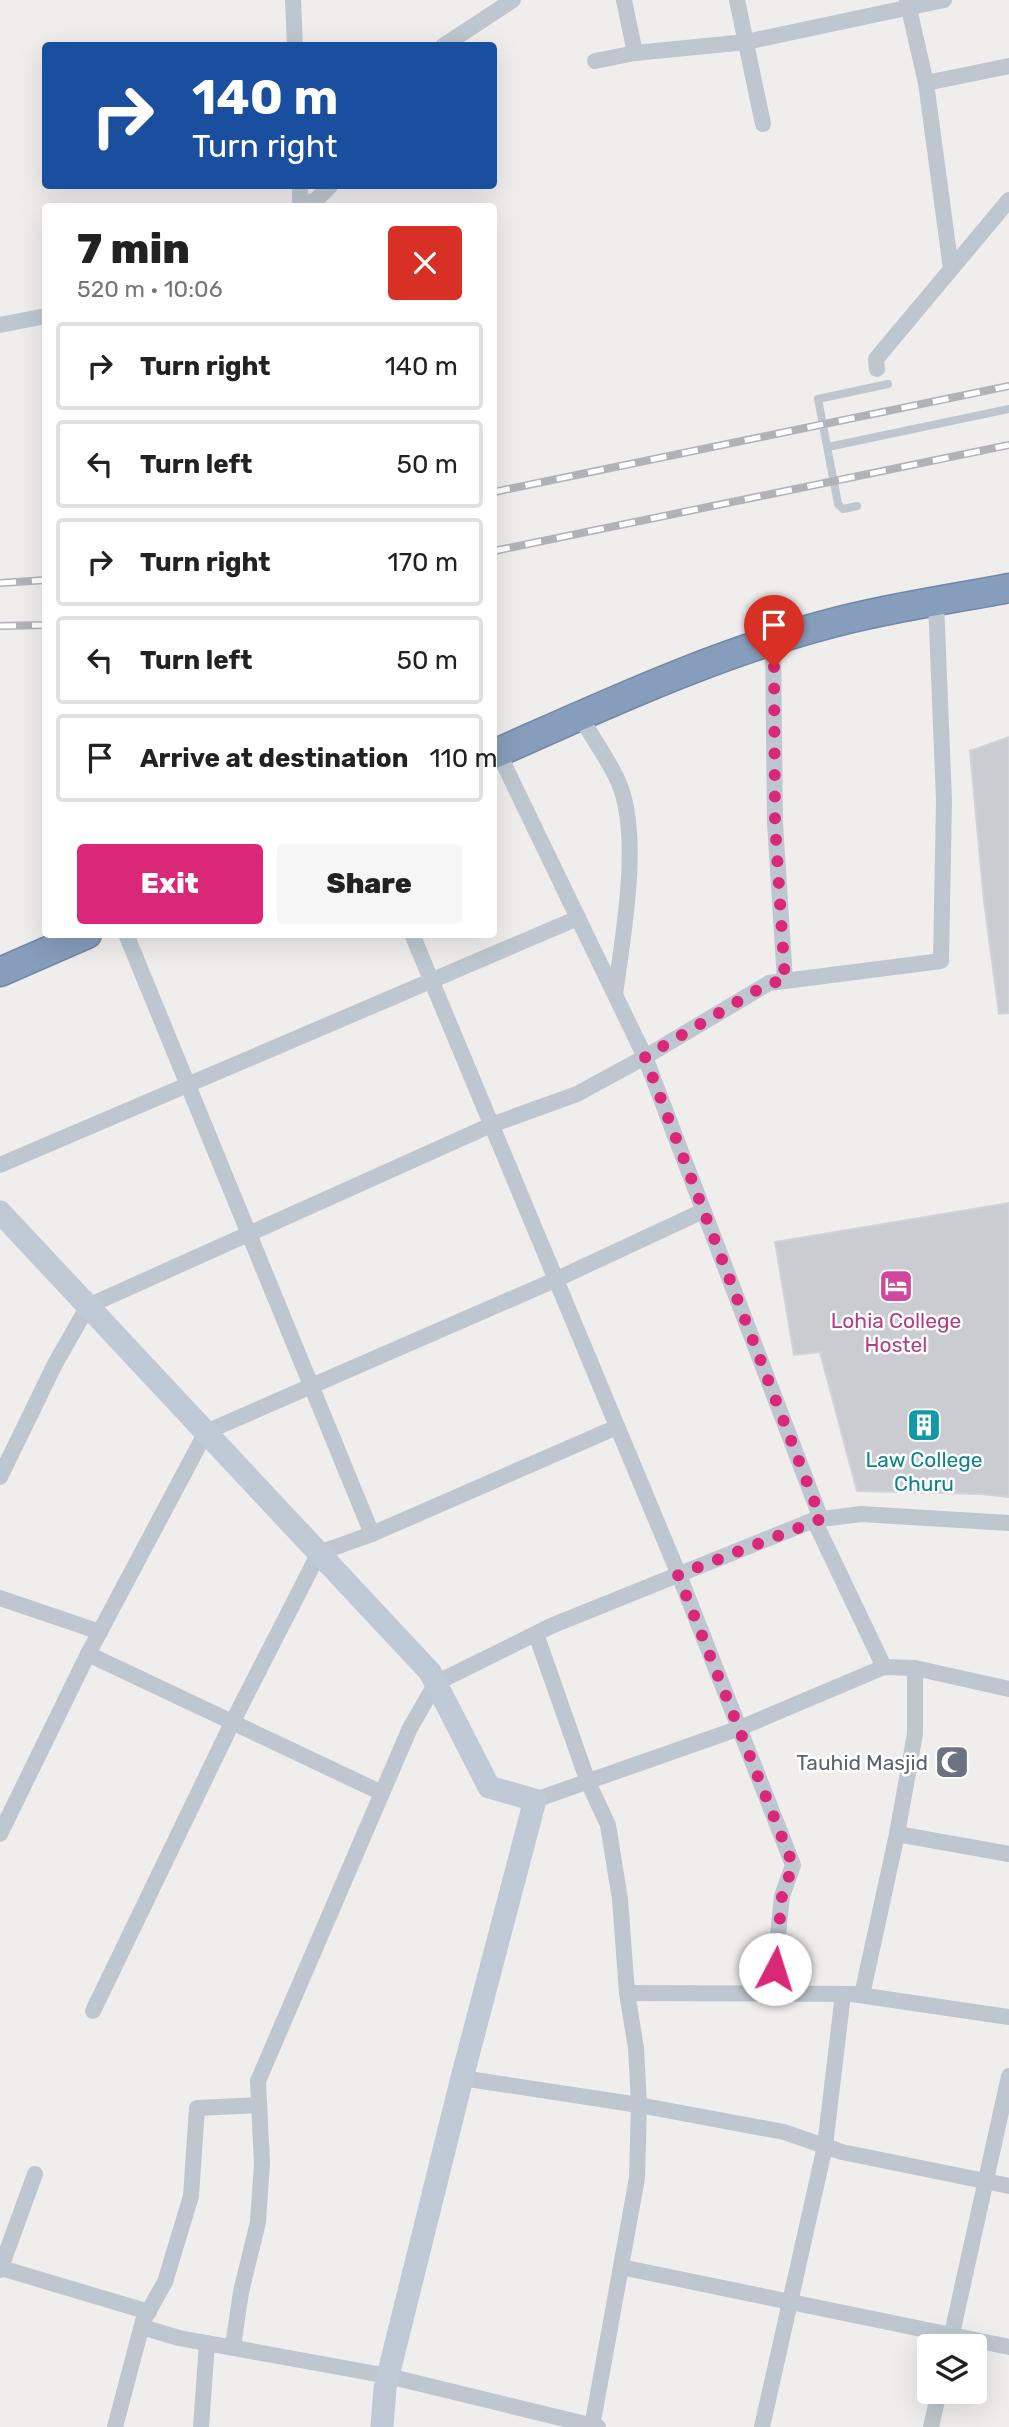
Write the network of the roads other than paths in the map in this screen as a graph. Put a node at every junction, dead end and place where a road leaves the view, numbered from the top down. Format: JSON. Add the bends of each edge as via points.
{"nodes":[{"id":1,"x":293,"y":0,"type":"edge"},
{"id":2,"x":513,"y":0,"type":"edge"},
{"id":3,"x":624,"y":0,"type":"edge"},
{"id":4,"x":737,"y":0,"type":"edge"},
{"id":5,"x":944,"y":0,"type":"edge"},
{"id":6,"x":908,"y":4,"type":"edge"},
{"id":7,"x":295,"y":42,"type":"edge"},
{"id":8,"x":449,"y":42,"type":"edge"},
{"id":9,"x":746,"y":42,"type":"junction"},
{"id":10,"x":635,"y":53,"type":"junction"},
{"id":11,"x":595,"y":61,"type":"dead end"},
{"id":12,"x":1009,"y":66,"type":"edge"},
{"id":13,"x":926,"y":83,"type":"junction"},
{"id":14,"x":763,"y":124,"type":"dead end"},
{"id":15,"x":327,"y":189,"type":"edge"},
{"id":16,"x":1009,"y":200,"type":"edge"},
{"id":17,"x":308,"y":203,"type":"edge"},
{"id":18,"x":951,"y":269,"type":"junction"},
{"id":19,"x":42,"y":317,"type":"edge"},
{"id":20,"x":0,"y":326,"type":"edge"},
{"id":21,"x":877,"y":369,"type":"dead end"},
{"id":22,"x":888,"y":384,"type":"dead end"},
{"id":23,"x":1009,"y":409,"type":"edge"},
{"id":24,"x":828,"y":447,"type":"junction"},
{"id":25,"x":857,"y":506,"type":"dead end"},
{"id":26,"x":1009,"y":588,"type":"edge"},
{"id":27,"x":936,"y":602,"type":"junction"},
{"id":28,"x":773,"y":641,"type":"junction"},
{"id":29,"x":579,"y":716,"type":"junction"},
{"id":30,"x":497,"y":753,"type":"edge"},
{"id":31,"x":497,"y":755,"type":"edge"},
{"id":32,"x":578,"y":918,"type":"junction"},
{"id":33,"x":78,"y":938,"type":"edge"},
{"id":34,"x":128,"y":938,"type":"edge"},
{"id":35,"x":414,"y":938,"type":"edge"},
{"id":36,"x":0,"y":972,"type":"edge"},
{"id":37,"x":785,"y":981,"type":"junction"},
{"id":38,"x":433,"y":982,"type":"junction"},
{"id":39,"x":615,"y":994,"type":"junction"},
{"id":40,"x":645,"y":1057,"type":"junction"},
{"id":41,"x":188,"y":1084,"type":"junction"},
{"id":42,"x":491,"y":1125,"type":"junction"},
{"id":43,"x":0,"y":1165,"type":"edge"},
{"id":44,"x":703,"y":1210,"type":"junction"},
{"id":45,"x":0,"y":1212,"type":"edge"},
{"id":46,"x":249,"y":1234,"type":"junction"},
{"id":47,"x":555,"y":1280,"type":"junction"},
{"id":48,"x":88,"y":1306,"type":"junction"},
{"id":49,"x":312,"y":1387,"type":"junction"},
{"id":50,"x":617,"y":1427,"type":"junction"},
{"id":51,"x":206,"y":1432,"type":"junction"},
{"id":52,"x":0,"y":1477,"type":"edge"},
{"id":53,"x":817,"y":1520,"type":"junction"},
{"id":54,"x":1009,"y":1523,"type":"edge"},
{"id":55,"x":372,"y":1534,"type":"junction"},
{"id":56,"x":319,"y":1553,"type":"junction"},
{"id":57,"x":678,"y":1575,"type":"junction"},
{"id":58,"x":0,"y":1598,"type":"edge"},
{"id":59,"x":100,"y":1632,"type":"junction"},
{"id":60,"x":536,"y":1634,"type":"junction"},
{"id":61,"x":88,"y":1654,"type":"junction"},
{"id":62,"x":884,"y":1667,"type":"junction"},
{"id":63,"x":915,"y":1668,"type":"junction"},
{"id":64,"x":436,"y":1683,"type":"junction"},
{"id":65,"x":1009,"y":1689,"type":"edge"},
{"id":66,"x":233,"y":1721,"type":"junction"},
{"id":67,"x":740,"y":1728,"type":"junction"},
{"id":68,"x":588,"y":1782,"type":"junction"},
{"id":69,"x":382,"y":1793,"type":"junction"},
{"id":70,"x":535,"y":1800,"type":"junction"},
{"id":71,"x":0,"y":1834,"type":"edge"},
{"id":72,"x":897,"y":1834,"type":"junction"},
{"id":73,"x":1009,"y":1854,"type":"edge"},
{"id":74,"x":627,"y":1993,"type":"junction"},
{"id":75,"x":772,"y":1993,"type":"junction"},
{"id":76,"x":844,"y":1994,"type":"junction"},
{"id":77,"x":862,"y":1995,"type":"junction"},
{"id":78,"x":93,"y":2011,"type":"dead end"},
{"id":79,"x":1009,"y":2017,"type":"edge"},
{"id":80,"x":1009,"y":2076,"type":"edge"},
{"id":81,"x":462,"y":2078,"type":"junction"},
{"id":82,"x":260,"y":2105,"type":"junction"},
{"id":83,"x":639,"y":2105,"type":"junction"},
{"id":84,"x":824,"y":2146,"type":"junction"},
{"id":85,"x":36,"y":2174,"type":"dead end"},
{"id":86,"x":986,"y":2181,"type":"junction"},
{"id":87,"x":1009,"y":2186,"type":"edge"},
{"id":88,"x":621,"y":2267,"type":"junction"},
{"id":89,"x":0,"y":2269,"type":"edge"},
{"id":90,"x":790,"y":2301,"type":"junction"},
{"id":91,"x":149,"y":2312,"type":"junction"},
{"id":92,"x":142,"y":2327,"type":"junction"},
{"id":93,"x":922,"y":2334,"type":"edge"},
{"id":94,"x":952,"y":2334,"type":"edge"},
{"id":95,"x":207,"y":2343,"type":"junction"},
{"id":96,"x":987,"y":2345,"type":"edge"},
{"id":97,"x":233,"y":2346,"type":"junction"},
{"id":98,"x":1009,"y":2347,"type":"edge"},
{"id":99,"x":388,"y":2376,"type":"junction"},
{"id":100,"x":936,"y":2404,"type":"edge"},
{"id":101,"x":115,"y":2427,"type":"edge"},
{"id":102,"x":201,"y":2427,"type":"edge"},
{"id":103,"x":382,"y":2427,"type":"edge"},
{"id":104,"x":594,"y":2427,"type":"edge"},
{"id":105,"x":762,"y":2427,"type":"edge"},
{"id":106,"x":931,"y":2427,"type":"edge"}],
"edges":[{"from":1,"to":7,"type":"street"},
{"from":2,"to":8,"type":"street"},
{"from":3,"to":10,"type":"street"},
{"from":4,"to":9,"type":"street"},
{"from":5,"to":6,"type":"street"},
{"from":6,"to":9,"type":"street"},
{"from":6,"to":13,"type":"street"},
{"from":9,"to":10,"type":"street"},
{"from":9,"to":14,"type":"street"},
{"from":10,"to":11,"type":"street"},
{"from":12,"to":13,"type":"street"},
{"from":13,"to":18,"type":"street"},
{"from":15,"to":17,"type":"street"},
{"from":16,"to":18,"type":"street"},
{"from":18,"to":21,"type":"street","via":[[876,359]]},
{"from":19,"to":20,"type":"street"},
{"from":22,"to":24,"type":"lane","via":[[818,399]]},
{"from":23,"to":24,"type":"lane"},
{"from":24,"to":25,"type":"lane","via":[[838,504],[843,509]]},
{"from":26,"to":27,"type":"highway"},
{"from":27,"to":28,"type":"highway","via":[[837,622]]},
{"from":27,"to":37,"type":"street","via":[[944,800],[941,961]]},
{"from":28,"to":29,"type":"highway"},
{"from":28,"to":37,"type":"street","via":[[775,823]]},
{"from":29,"to":30,"type":"highway"},
{"from":29,"to":39,"type":"street","via":[[618,782],[630,833],[625,929]]},
{"from":31,"to":32,"type":"street"},
{"from":32,"to":38,"type":"street"},
{"from":32,"to":39,"type":"street"},
{"from":33,"to":36,"type":"highway"},
{"from":34,"to":41,"type":"street"},
{"from":35,"to":38,"type":"street"},
{"from":37,"to":40,"type":"street","via":[[769,983]]},
{"from":38,"to":41,"type":"street"},
{"from":38,"to":42,"type":"street"},
{"from":39,"to":40,"type":"street"},
{"from":40,"to":42,"type":"street","via":[[577,1094]]},
{"from":40,"to":44,"type":"street"},
{"from":41,"to":43,"type":"street"},
{"from":41,"to":46,"type":"street"},
{"from":42,"to":46,"type":"street"},
{"from":42,"to":47,"type":"street"},
{"from":44,"to":47,"type":"street"},
{"from":44,"to":53,"type":"street"},
{"from":45,"to":48,"type":"street"},
{"from":46,"to":48,"type":"street"},
{"from":46,"to":49,"type":"street"},
{"from":47,"to":49,"type":"street"},
{"from":47,"to":50,"type":"street"},
{"from":48,"to":51,"type":"street"},
{"from":48,"to":52,"type":"street"},
{"from":49,"to":51,"type":"street"},
{"from":49,"to":55,"type":"street"},
{"from":50,"to":55,"type":"street"},
{"from":50,"to":57,"type":"street"},
{"from":51,"to":56,"type":"street"},
{"from":51,"to":59,"type":"street"},
{"from":53,"to":54,"type":"street","via":[[861,1514]]},
{"from":53,"to":57,"type":"street"},
{"from":53,"to":62,"type":"street"},
{"from":55,"to":56,"type":"street"},
{"from":56,"to":64,"type":"street"},
{"from":56,"to":66,"type":"street"},
{"from":57,"to":60,"type":"street"},
{"from":57,"to":67,"type":"street"},
{"from":58,"to":59,"type":"street"},
{"from":59,"to":61,"type":"street"},
{"from":60,"to":64,"type":"street"},
{"from":60,"to":68,"type":"street"},
{"from":61,"to":66,"type":"street"},
{"from":61,"to":71,"type":"street"},
{"from":62,"to":63,"type":"street"},
{"from":62,"to":67,"type":"street"},
{"from":63,"to":65,"type":"street"},
{"from":63,"to":72,"type":"street","via":[[915,1734]]},
{"from":64,"to":69,"type":"street","via":[[410,1728]]},
{"from":64,"to":70,"type":"street","via":[[489,1787]]},
{"from":66,"to":69,"type":"street"},
{"from":66,"to":78,"type":"street"},
{"from":67,"to":68,"type":"street"},
{"from":67,"to":75,"type":"street","via":[[793,1865],[782,1896]]},
{"from":68,"to":70,"type":"street"},
{"from":68,"to":74,"type":"street","via":[[608,1825],[620,1899]]},
{"from":69,"to":82,"type":"street","via":[[258,2081]]},
{"from":70,"to":81,"type":"street"},
{"from":72,"to":73,"type":"street"},
{"from":72,"to":77,"type":"street"},
{"from":74,"to":75,"type":"street"},
{"from":74,"to":83,"type":"street"},
{"from":75,"to":76,"type":"street"},
{"from":76,"to":77,"type":"street"},
{"from":76,"to":84,"type":"street"},
{"from":77,"to":79,"type":"street"},
{"from":80,"to":86,"type":"street"},
{"from":81,"to":83,"type":"street"},
{"from":81,"to":99,"type":"street"},
{"from":82,"to":91,"type":"street","via":[[197,2108],[191,2196],[165,2282]]},
{"from":82,"to":97,"type":"street","via":[[258,2222]]},
{"from":83,"to":84,"type":"street","via":[[784,2132]]},
{"from":83,"to":88,"type":"street","via":[[637,2178]]},
{"from":84,"to":86,"type":"street"},
{"from":84,"to":90,"type":"street"},
{"from":85,"to":89,"type":"street"},
{"from":86,"to":87,"type":"street"},
{"from":86,"to":94,"type":"street"},
{"from":88,"to":90,"type":"street"},
{"from":88,"to":104,"type":"street"},
{"from":89,"to":91,"type":"street"},
{"from":90,"to":93,"type":"street"},
{"from":90,"to":105,"type":"street"},
{"from":91,"to":92,"type":"street"},
{"from":92,"to":95,"type":"street"},
{"from":92,"to":101,"type":"street"},
{"from":95,"to":97,"type":"street"},
{"from":95,"to":102,"type":"street"},
{"from":96,"to":98,"type":"street"},
{"from":97,"to":99,"type":"street"},
{"from":99,"to":103,"type":"street"},
{"from":99,"to":104,"type":"street"},
{"from":100,"to":106,"type":"street"}]}
